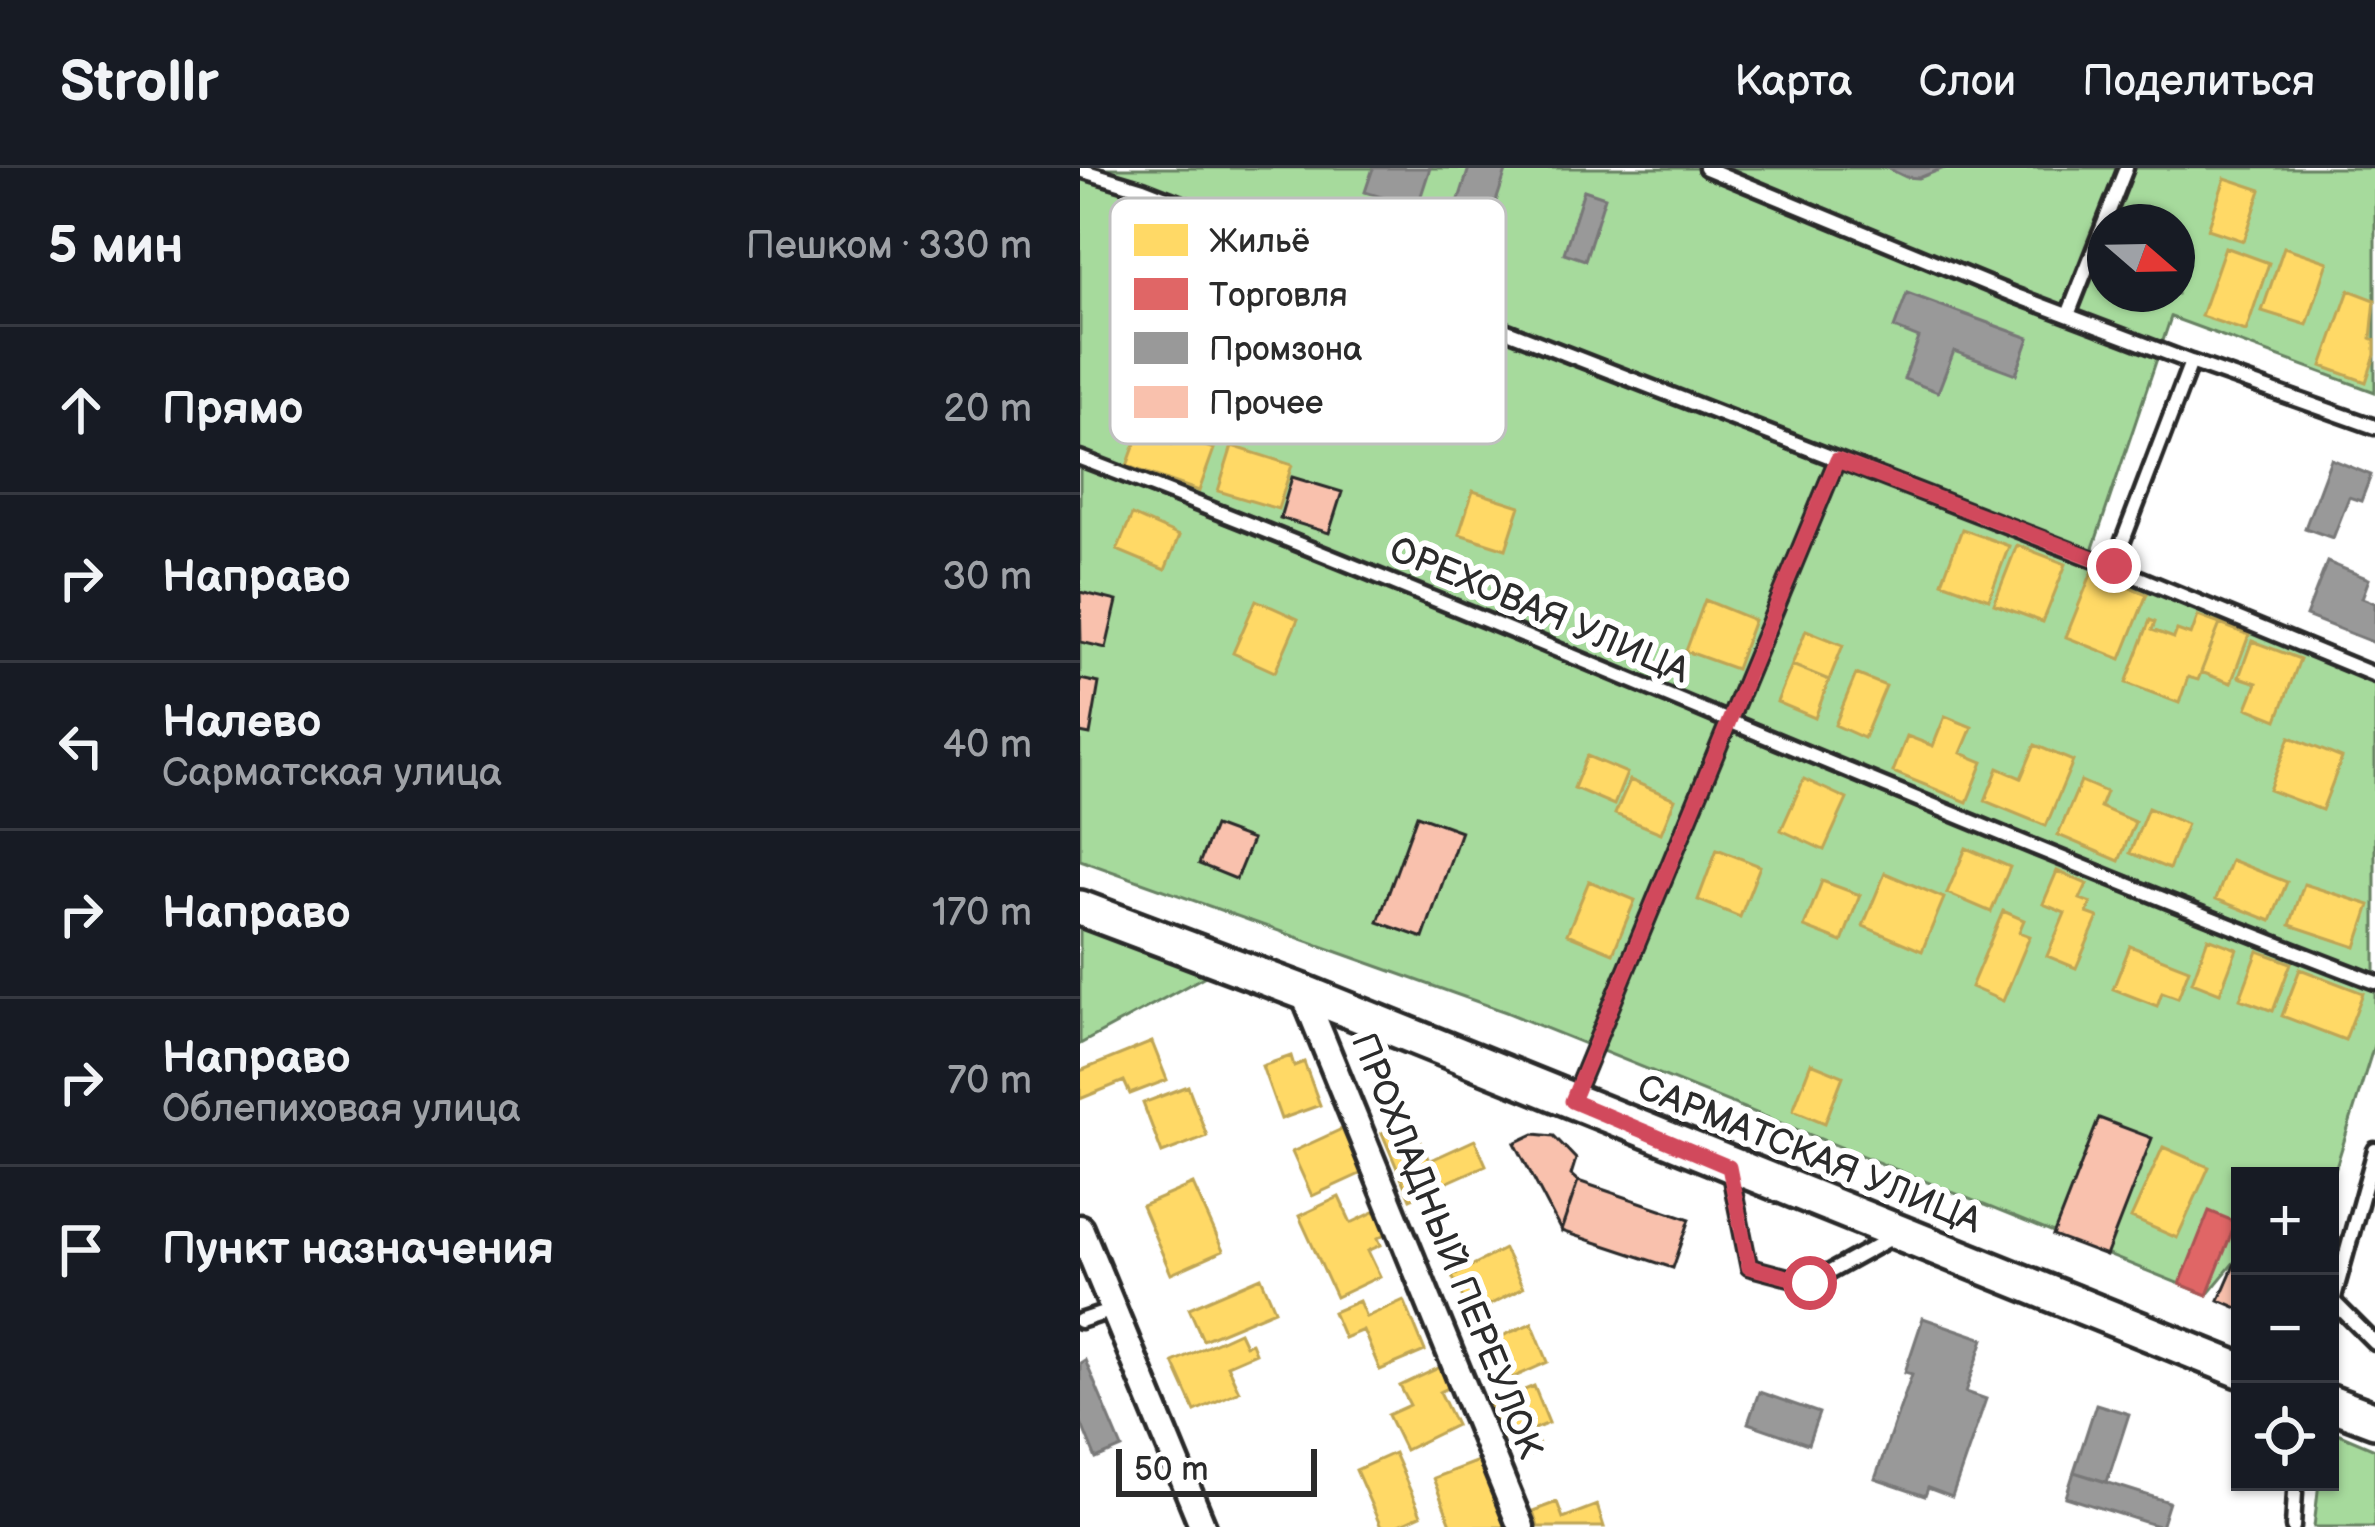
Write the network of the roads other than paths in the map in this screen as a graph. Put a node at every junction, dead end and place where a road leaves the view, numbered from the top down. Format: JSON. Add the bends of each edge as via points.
{"nodes":[{"id":1,"x":1706,"y":168,"type":"edge"},
{"id":2,"x":2126,"y":168,"type":"edge"},
{"id":3,"x":1080,"y":170,"type":"edge"},
{"id":4,"x":1166,"y":198,"type":"edge"},
{"id":5,"x":2068,"y":316,"type":"junction"},
{"id":6,"x":1506,"y":331,"type":"edge"},
{"id":7,"x":2192,"y":362,"type":"junction"},
{"id":8,"x":2375,"y":427,"type":"edge"},
{"id":9,"x":1080,"y":458,"type":"edge"},
{"id":10,"x":1837,"y":460,"type":"junction"},
{"id":11,"x":2114,"y":566,"type":"junction"},
{"id":12,"x":2375,"y":675,"type":"edge"},
{"id":13,"x":1730,"y":724,"type":"junction"},
{"id":14,"x":1080,"y":908,"type":"edge"},
{"id":15,"x":2375,"y":982,"type":"edge"},
{"id":16,"x":1303,"y":992,"type":"junction"},
{"id":17,"x":1572,"y":1101,"type":"junction"},
{"id":18,"x":2375,"y":1150,"type":"edge"},
{"id":19,"x":1729,"y":1167,"type":"junction"},
{"id":20,"x":1080,"y":1228,"type":"edge"},
{"id":21,"x":1898,"y":1234,"type":"junction"},
{"id":22,"x":1114,"y":1310,"type":"junction"},
{"id":23,"x":1080,"y":1321,"type":"edge"},
{"id":24,"x":2375,"y":1343,"type":"edge"},
{"id":25,"x":2231,"y":1366,"type":"edge"},
{"id":26,"x":2339,"y":1406,"type":"edge"},
{"id":27,"x":2375,"y":1420,"type":"edge"},
{"id":28,"x":2295,"y":1492,"type":"dead end"},
{"id":29,"x":1202,"y":1526,"type":"edge"},
{"id":30,"x":1522,"y":1527,"type":"edge"},
{"id":31,"x":2293,"y":1527,"type":"edge"}],
"edges":[{"from":1,"to":5,"type":"lane"},
{"from":2,"to":5,"type":"lane"},
{"from":3,"to":4,"type":"lane"},
{"from":5,"to":7,"type":"lane"},
{"from":6,"to":10,"type":"lane"},
{"from":7,"to":8,"type":"lane"},
{"from":7,"to":11,"type":"lane"},
{"from":9,"to":13,"type":"lane","name":"ОРЕХОВАЯ УЛИЦА"},
{"from":10,"to":11,"type":"lane"},
{"from":10,"to":13,"type":"lane"},
{"from":11,"to":12,"type":"lane"},
{"from":13,"to":15,"type":"lane","name":"ОРЕХОВАЯ УЛИЦА"},
{"from":13,"to":17,"type":"lane"},
{"from":14,"to":16,"type":"main road","name":"САРМАТСКАЯ УЛИЦА"},
{"from":16,"to":17,"type":"main road","name":"САРМАТСКАЯ УЛИЦА"},
{"from":16,"to":30,"type":"street","name":"ПРОХЛАДНЫЙ ПЕРЕУЛОК"},
{"from":17,"to":19,"type":"main road","name":"САРМАТСКАЯ УЛИЦА"},
{"from":18,"to":24,"type":"lane","via":[[2333,1300]]},
{"from":19,"to":21,"type":"main road","name":"САРМАТСКАЯ УЛИЦА"},
{"from":19,"to":21,"type":"lane","via":[[1749,1267],[1810,1283]]},
{"from":20,"to":22,"type":"street"},
{"from":21,"to":25,"type":"main road","name":"САРМАТСКАЯ УЛИЦА"},
{"from":22,"to":23,"type":"lane"},
{"from":22,"to":29,"type":"street"},
{"from":26,"to":27,"type":"main road"},
{"from":28,"to":31,"type":"lane"}]}
